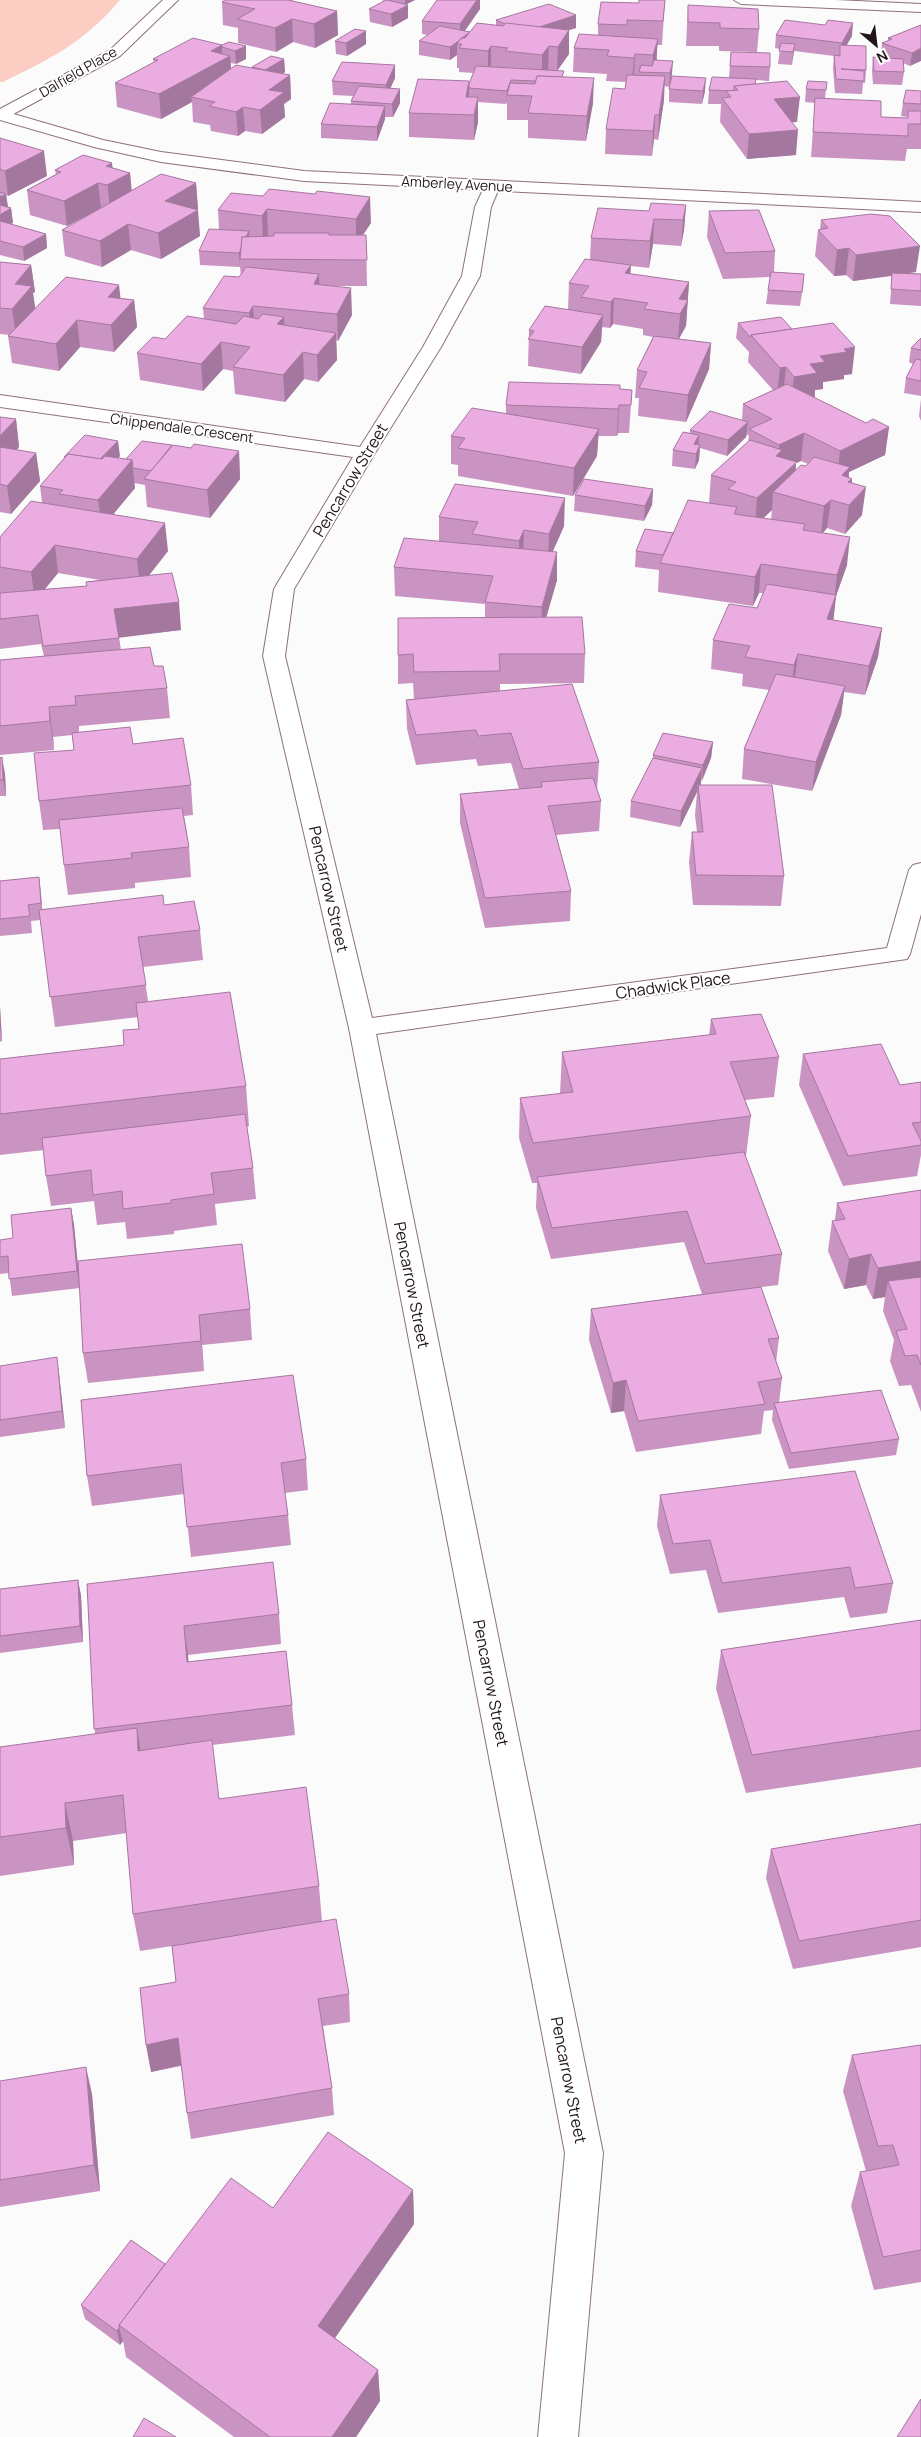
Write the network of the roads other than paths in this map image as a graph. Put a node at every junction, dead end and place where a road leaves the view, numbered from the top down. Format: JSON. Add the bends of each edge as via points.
{"nodes":[{"id":1,"x":171,"y":0,"type":"edge"},
{"id":2,"x":740,"y":0,"type":"edge"},
{"id":3,"x":921,"y":8,"type":"edge"},
{"id":4,"x":0,"y":115,"type":"edge"},
{"id":5,"x":492,"y":186,"type":"junction"},
{"id":6,"x":921,"y":207,"type":"edge"},
{"id":7,"x":0,"y":401,"type":"edge"},
{"id":8,"x":365,"y":453,"type":"junction"},
{"id":9,"x":921,"y":870,"type":"edge"},
{"id":10,"x":362,"y":1028,"type":"junction"},
{"id":11,"x":558,"y":2437,"type":"edge"}],
"edges":[{"from":1,"to":4,"type":"street","name":"Dalfield Place","via":[[115,53]]},
{"from":2,"to":3,"type":"street"},
{"from":4,"to":5,"type":"street","name":"Amberley Avenue","via":[[100,144],[233,168],[304,176]]},
{"from":5,"to":6,"type":"street","name":"Amberley Avenue"},
{"from":5,"to":8,"type":"street","name":"Pencarrow Street","via":[[483,208],[471,276],[432,347]]},
{"from":7,"to":8,"type":"street","name":"Chippendale Crescent"},
{"from":8,"to":10,"type":"street","name":"Pencarrow Street","via":[[284,589],[274,656]]},
{"from":9,"to":10,"type":"street","name":"Chadwick Place","via":[[898,954]]},
{"from":10,"to":11,"type":"street","name":"Pencarrow Street","via":[[584,2153]]}]}
